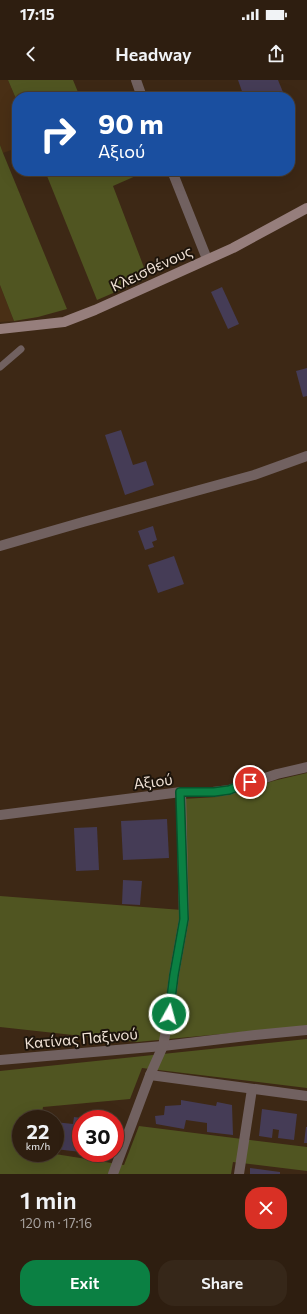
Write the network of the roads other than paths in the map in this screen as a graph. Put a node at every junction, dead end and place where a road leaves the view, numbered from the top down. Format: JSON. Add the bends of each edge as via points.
{"nodes":[{"id":1,"x":136,"y":80,"type":"edge"},
{"id":2,"x":140,"y":92,"type":"edge"},
{"id":3,"x":174,"y":176,"type":"edge"},
{"id":4,"x":307,"y":208,"type":"edge"},
{"id":5,"x":207,"y":259,"type":"junction"},
{"id":6,"x":0,"y":329,"type":"edge"},
{"id":7,"x":21,"y":350,"type":"dead end"},
{"id":8,"x":0,"y":367,"type":"edge"},
{"id":9,"x":307,"y":456,"type":"edge"},
{"id":10,"x":0,"y":546,"type":"edge"},
{"id":11,"x":307,"y":767,"type":"edge"},
{"id":12,"x":180,"y":792,"type":"junction"},
{"id":13,"x":0,"y":815,"type":"edge"},
{"id":14,"x":307,"y":1030,"type":"edge"},
{"id":15,"x":163,"y":1046,"type":"junction"},
{"id":16,"x":0,"y":1060,"type":"edge"},
{"id":17,"x":150,"y":1075,"type":"junction"},
{"id":18,"x":252,"y":1089,"type":"junction"},
{"id":19,"x":307,"y":1096,"type":"edge"},
{"id":20,"x":113,"y":1174,"type":"edge"},
{"id":21,"x":239,"y":1174,"type":"edge"}],
"edges":[{"from":1,"to":2,"type":"street"},
{"from":3,"to":5,"type":"street"},
{"from":4,"to":5,"type":"main road","name":"Κλεισθένους","via":[[233,248]]},
{"from":5,"to":6,"type":"main road","name":"Κλεισθένους","via":[[64,322]]},
{"from":7,"to":8,"type":"lane"},
{"from":9,"to":10,"type":"street","via":[[254,476]]},
{"from":11,"to":12,"type":"street","name":"Αξιού","via":[[229,790]]},
{"from":12,"to":13,"type":"street","name":"Αξιού"},
{"from":12,"to":15,"type":"street","via":[[184,919]]},
{"from":14,"to":15,"type":"street","name":"Κατίνας Παξινού"},
{"from":15,"to":16,"type":"street","name":"Κατίνας Παξινού"},
{"from":15,"to":17,"type":"street"},
{"from":17,"to":18,"type":"street"},
{"from":17,"to":20,"type":"street"},
{"from":18,"to":19,"type":"street"},
{"from":18,"to":21,"type":"street"}]}
